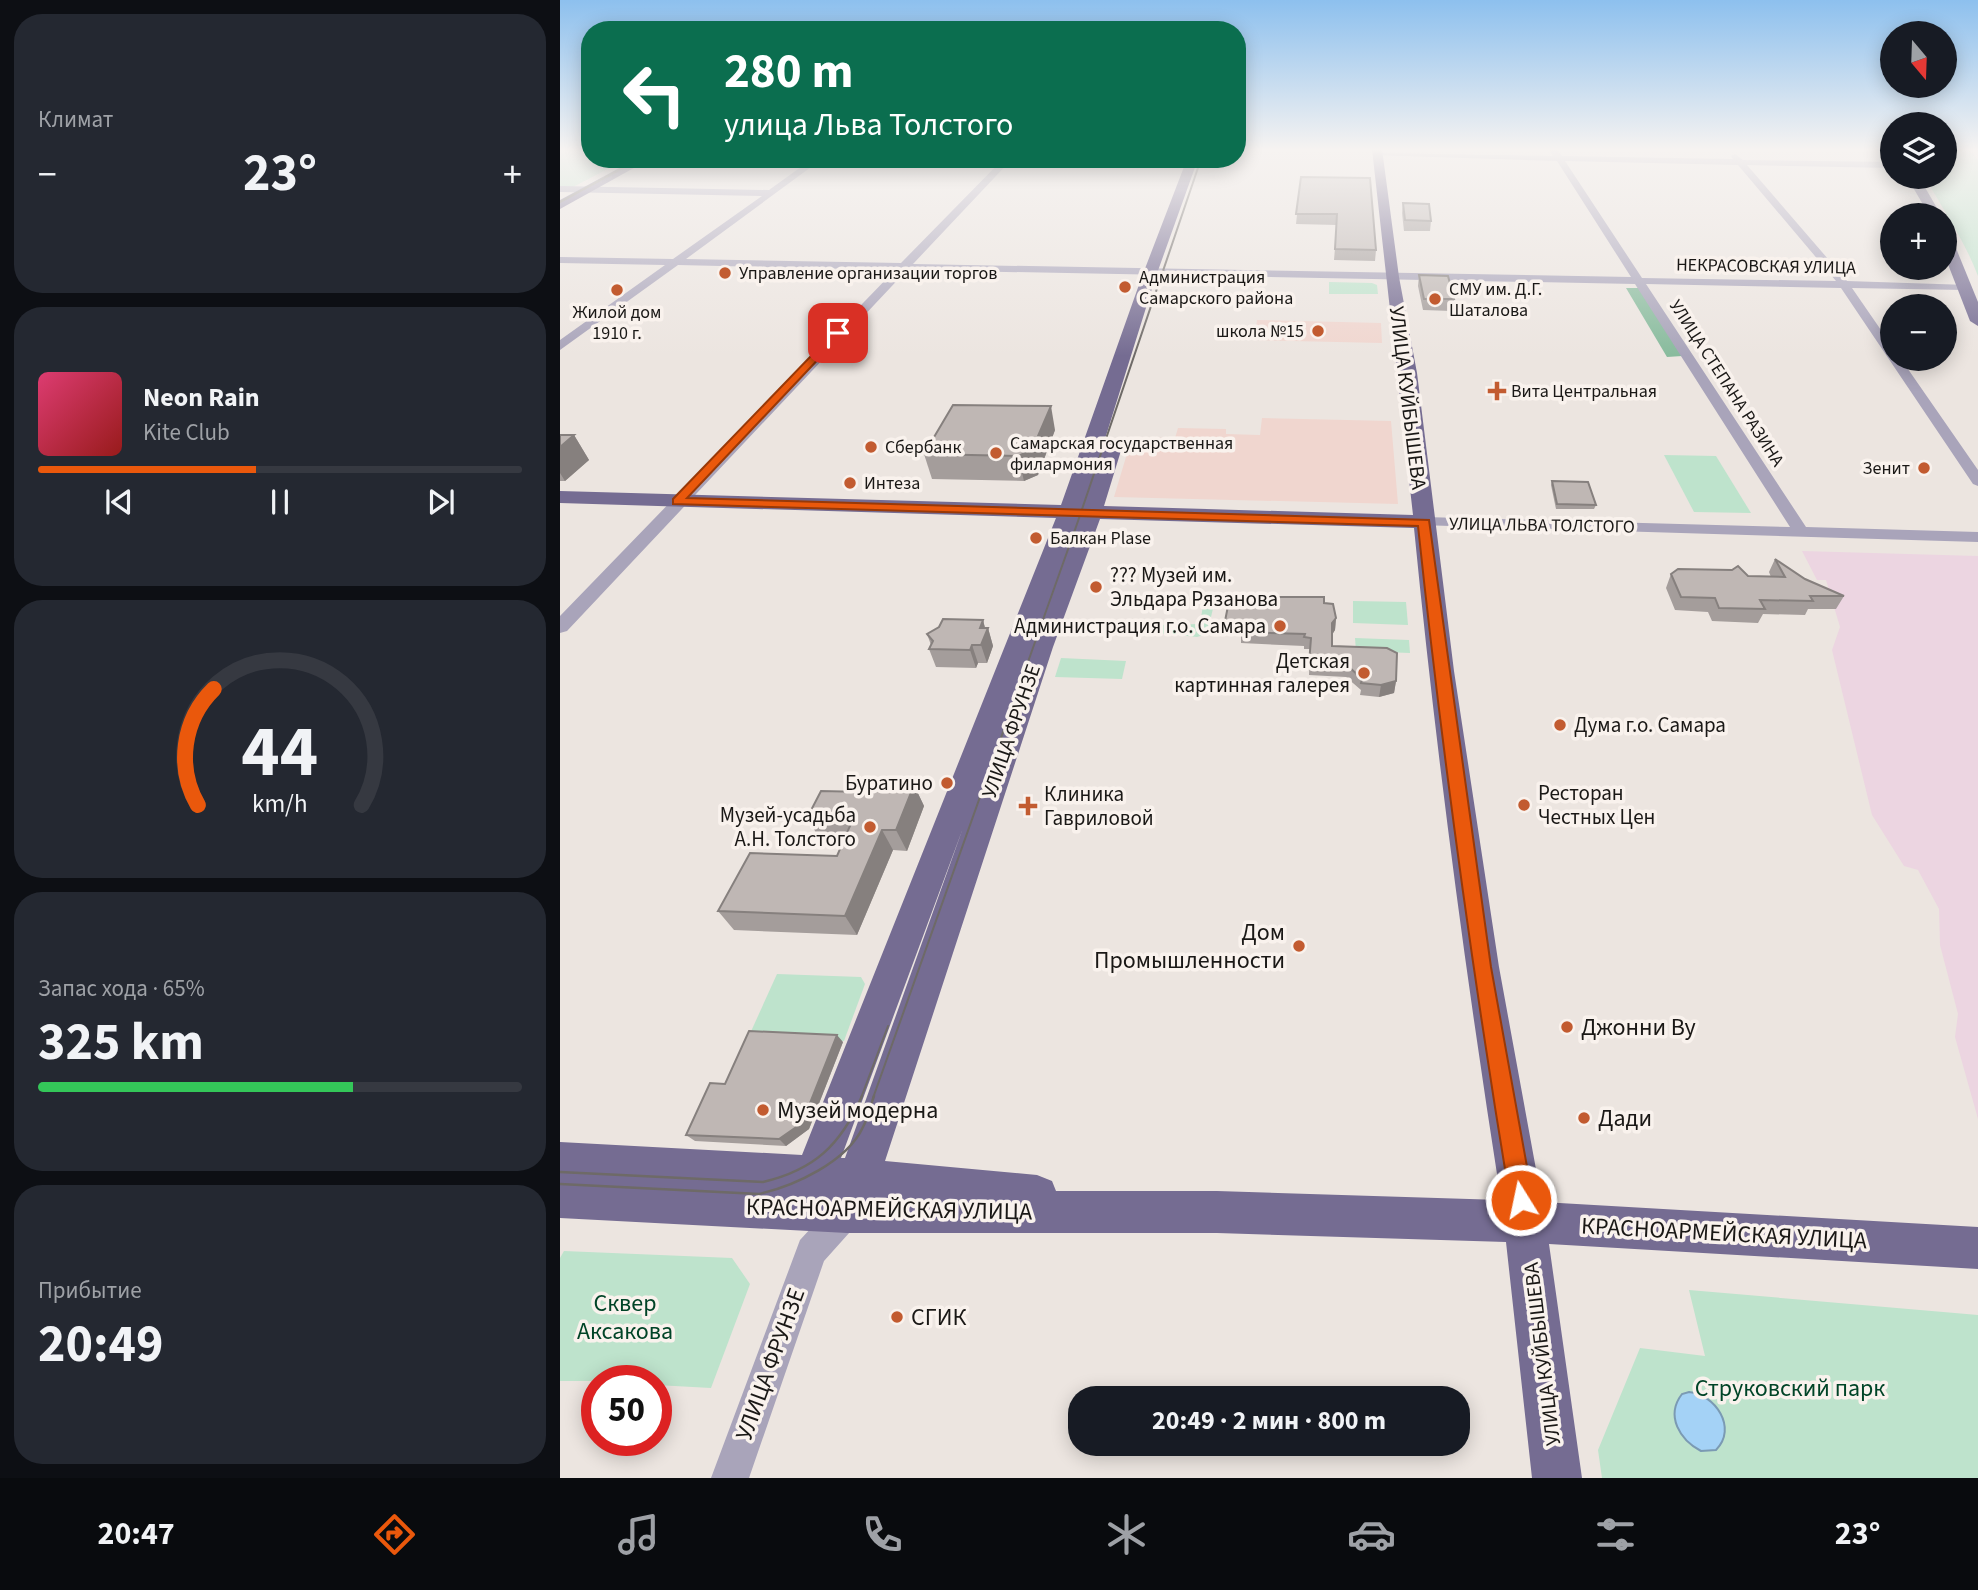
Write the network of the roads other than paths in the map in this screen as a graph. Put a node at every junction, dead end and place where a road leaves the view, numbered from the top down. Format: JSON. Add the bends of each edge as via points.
{"nodes":[{"id":1,"x":737,"y":218,"type":"edge"},
{"id":2,"x":951,"y":218,"type":"edge"},
{"id":3,"x":1175,"y":218,"type":"edge"},
{"id":4,"x":1181,"y":218,"type":"edge"},
{"id":5,"x":1385,"y":218,"type":"edge"},
{"id":6,"x":1597,"y":218,"type":"edge"},
{"id":7,"x":1789,"y":218,"type":"edge"},
{"id":8,"x":560,"y":260,"type":"edge"},
{"id":9,"x":676,"y":262,"type":"junction"},
{"id":10,"x":1957,"y":264,"type":"edge"},
{"id":11,"x":903,"y":267,"type":"junction"},
{"id":12,"x":1159,"y":272,"type":"junction"},
{"id":13,"x":1392,"y":277,"type":"junction"},
{"id":14,"x":1639,"y":281,"type":"junction"},
{"id":15,"x":1845,"y":284,"type":"junction"},
{"id":16,"x":1964,"y":287,"type":"junction"},
{"id":17,"x":1978,"y":321,"type":"edge"},
{"id":18,"x":1880,"y":337,"type":"edge"},
{"id":19,"x":560,"y":346,"type":"edge"},
{"id":20,"x":1142,"y":354,"type":"dead end"},
{"id":21,"x":1903,"y":371,"type":"edge"},
{"id":22,"x":1118,"y":429,"type":"dead end"},
{"id":23,"x":1978,"y":481,"type":"edge"},
{"id":24,"x":560,"y":497,"type":"edge"},
{"id":25,"x":678,"y":501,"type":"junction"},
{"id":26,"x":1079,"y":512,"type":"junction"},
{"id":27,"x":1424,"y":522,"type":"junction"},
{"id":28,"x":1801,"y":532,"type":"junction"},
{"id":29,"x":1978,"y":537,"type":"edge"},
{"id":30,"x":560,"y":627,"type":"edge"},
{"id":31,"x":560,"y":1162,"type":"edge"},
{"id":32,"x":807,"y":1193,"type":"junction"},
{"id":33,"x":852,"y":1195,"type":"junction"},
{"id":34,"x":560,"y":1197,"type":"edge"},
{"id":35,"x":1525,"y":1222,"type":"junction"},
{"id":36,"x":1978,"y":1248,"type":"edge"},
{"id":37,"x":811,"y":1251,"type":"junction"},
{"id":38,"x":730,"y":1478,"type":"edge"},
{"id":39,"x":1557,"y":1478,"type":"edge"}],
"edges":[{"from":1,"to":9,"type":"street"},
{"from":2,"to":11,"type":"street"},
{"from":3,"to":12,"type":"main road","name":"УЛИЦА ФРУНЗЕ"},
{"from":4,"to":12,"type":"main road","name":"УЛИЦА ФРУНЗЕ"},
{"from":5,"to":13,"type":"main road","name":"УЛИЦА КУЙБЫШЕВА"},
{"from":6,"to":14,"type":"street","name":"УЛИЦА СТЕПАНА РАЗИНА"},
{"from":7,"to":15,"type":"street"},
{"from":8,"to":9,"type":"street","name":"НЕКРАСОВСКАЯ УЛИЦА"},
{"from":9,"to":11,"type":"street","name":"НЕКРАСОВСКАЯ УЛИЦА"},
{"from":9,"to":19,"type":"street"},
{"from":10,"to":16,"type":"main road"},
{"from":11,"to":12,"type":"street","name":"НЕКРАСОВСКАЯ УЛИЦА"},
{"from":11,"to":25,"type":"street"},
{"from":12,"to":13,"type":"street","name":"НЕКРАСОВСКАЯ УЛИЦА"},
{"from":12,"to":20,"type":"main road","name":"УЛИЦА ФРУНЗЕ"},
{"from":12,"to":26,"type":"main road","name":"УЛИЦА ФРУНЗЕ","via":[[1088,463]]},
{"from":13,"to":14,"type":"street","name":"НЕКРАСОВСКАЯ УЛИЦА"},
{"from":13,"to":27,"type":"main road","name":"УЛИЦА КУЙБЫШЕВА"},
{"from":14,"to":15,"type":"street","name":"НЕКРАСОВСКАЯ УЛИЦА"},
{"from":14,"to":28,"type":"street","name":"УЛИЦА СТЕПАНА РАЗИНА"},
{"from":15,"to":16,"type":"street","name":"НЕКРАСОВСКАЯ УЛИЦА"},
{"from":15,"to":18,"type":"street"},
{"from":16,"to":17,"type":"main road"},
{"from":21,"to":23,"type":"street"},
{"from":22,"to":26,"type":"main road","name":"УЛИЦА ФРУНЗЕ"},
{"from":24,"to":25,"type":"main road","name":"УЛИЦА ЛЬВА ТОЛСТОГО"},
{"from":25,"to":26,"type":"main road","name":"УЛИЦА ЛЬВА ТОЛСТОГО"},
{"from":25,"to":30,"type":"street"},
{"from":26,"to":27,"type":"main road","name":"УЛИЦА ЛЬВА ТОЛСТОГО"},
{"from":26,"to":32,"type":"main road","name":"УЛИЦА ФРУНЗЕ"},
{"from":26,"to":33,"type":"main road","name":"УЛИЦА ФРУНЗЕ","via":[[1040,647]]},
{"from":27,"to":28,"type":"street","name":"УЛИЦА ЛЬВА ТОЛСТОГО"},
{"from":27,"to":35,"type":"main road","name":"УЛИЦА КУЙБЫШЕВА","via":[[1482,967]]},
{"from":28,"to":29,"type":"street","name":"УЛИЦА ЛЬВА ТОЛСТОГО"},
{"from":31,"to":32,"type":"main road","name":"КРАСНОАРМЕЙСКАЯ УЛИЦА"},
{"from":32,"to":33,"type":"main road","name":"КРАСНОАРМЕЙСКАЯ УЛИЦА"},
{"from":32,"to":34,"type":"main road","name":"КРАСНОАРМЕЙСКАЯ УЛИЦА"},
{"from":32,"to":37,"type":"street"},
{"from":33,"to":35,"type":"main road","name":"КРАСНОАРМЕЙСКАЯ УЛИЦА"},
{"from":33,"to":37,"type":"street","name":"УЛИЦА ФРУНЗЕ"},
{"from":35,"to":36,"type":"main road","name":"КРАСНОАРМЕЙСКАЯ УЛИЦА"},
{"from":35,"to":39,"type":"main road","name":"УЛИЦА КУЙБЫШЕВА"},
{"from":37,"to":38,"type":"street","name":"УЛИЦА ФРУНЗЕ"}]}
